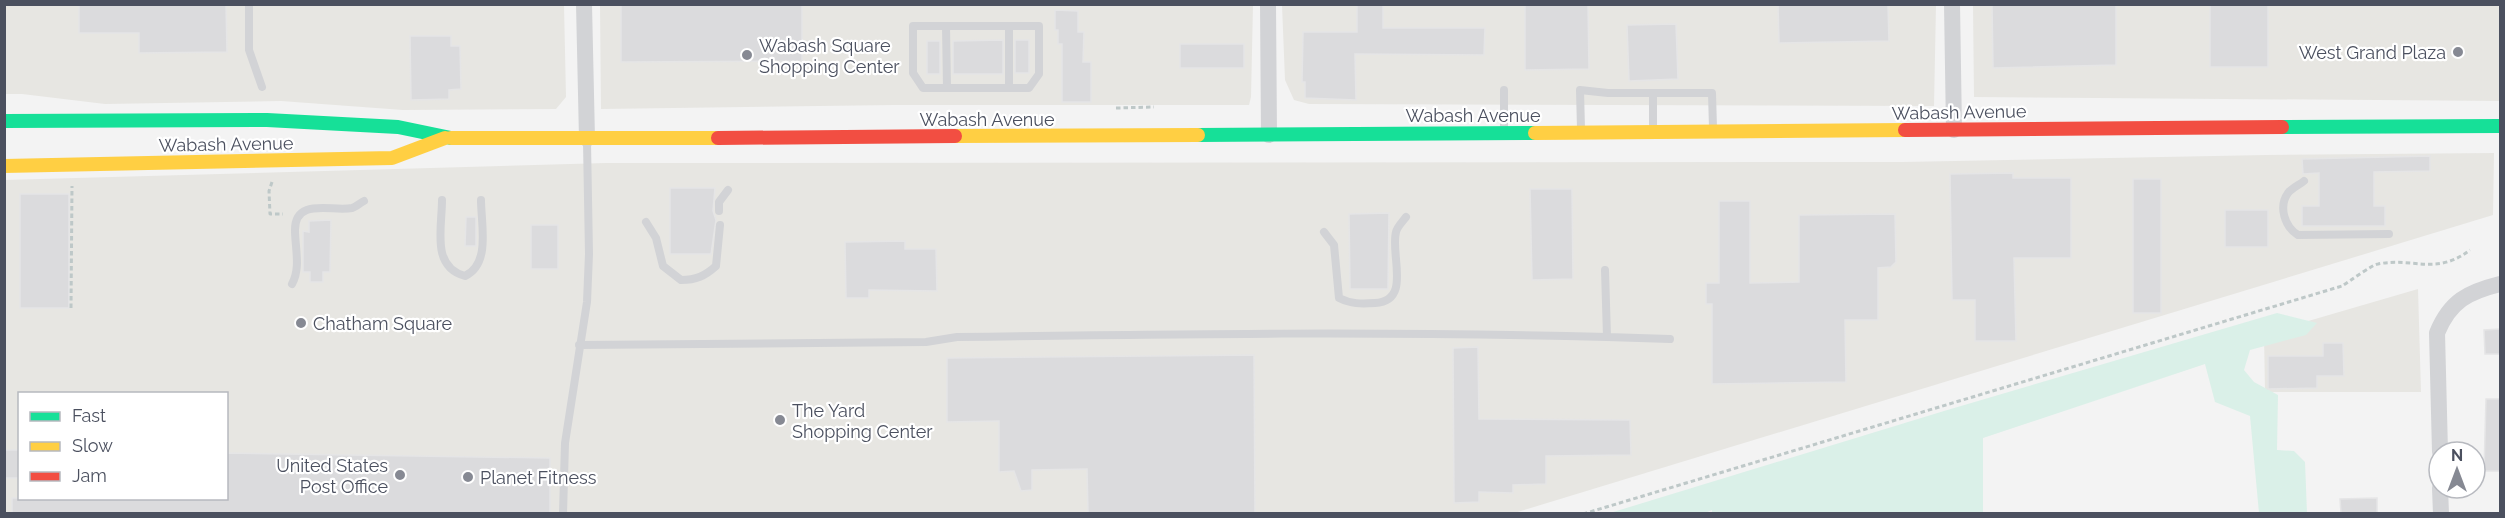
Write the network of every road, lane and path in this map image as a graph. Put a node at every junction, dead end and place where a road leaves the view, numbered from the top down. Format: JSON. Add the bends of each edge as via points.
{"nodes":[{"id":1,"x":249,"y":4,"type":"edge"},
{"id":2,"x":584,"y":4,"type":"edge"},
{"id":3,"x":1268,"y":4,"type":"edge"},
{"id":4,"x":1952,"y":4,"type":"edge"},
{"id":5,"x":946,"y":26,"type":"junction"},
{"id":6,"x":1009,"y":26,"type":"junction"},
{"id":7,"x":262,"y":87,"type":"dead end"},
{"id":8,"x":947,"y":88,"type":"junction"},
{"id":9,"x":1009,"y":88,"type":"junction"},
{"id":10,"x":1504,"y":90,"type":"dead end"},
{"id":11,"x":1653,"y":93,"type":"junction"},
{"id":12,"x":23,"y":106,"type":"dead end"},
{"id":13,"x":1116,"y":108,"type":"dead end"},
{"id":14,"x":1154,"y":108,"type":"dead end"},
{"id":15,"x":52,"y":121,"type":"junction"},
{"id":16,"x":4,"y":122,"type":"edge"},
{"id":17,"x":2500,"y":126,"type":"edge"},
{"id":18,"x":1954,"y":130,"type":"junction"},
{"id":19,"x":1653,"y":132,"type":"junction"},
{"id":20,"x":1713,"y":132,"type":"junction"},
{"id":21,"x":1504,"y":133,"type":"junction"},
{"id":22,"x":1581,"y":133,"type":"junction"},
{"id":23,"x":1269,"y":135,"type":"junction"},
{"id":24,"x":445,"y":138,"type":"junction"},
{"id":25,"x":587,"y":139,"type":"junction"},
{"id":26,"x":4,"y":166,"type":"edge"},
{"id":27,"x":273,"y":180,"type":"dead end"},
{"id":28,"x":2304,"y":181,"type":"dead end"},
{"id":29,"x":72,"y":186,"type":"dead end"},
{"id":30,"x":728,"y":190,"type":"dead end"},
{"id":31,"x":442,"y":200,"type":"dead end"},
{"id":32,"x":482,"y":200,"type":"dead end"},
{"id":33,"x":364,"y":201,"type":"dead end"},
{"id":34,"x":719,"y":211,"type":"dead end"},
{"id":35,"x":283,"y":214,"type":"dead end"},
{"id":36,"x":1406,"y":217,"type":"dead end"},
{"id":37,"x":646,"y":222,"type":"dead end"},
{"id":38,"x":720,"y":225,"type":"dead end"},
{"id":39,"x":1324,"y":232,"type":"dead end"},
{"id":40,"x":2389,"y":234,"type":"dead end"},
{"id":41,"x":2470,"y":250,"type":"dead end"},
{"id":42,"x":1605,"y":270,"type":"dead end"},
{"id":43,"x":292,"y":284,"type":"dead end"},
{"id":44,"x":2500,"y":284,"type":"edge"},
{"id":45,"x":71,"y":308,"type":"dead end"},
{"id":46,"x":1607,"y":337,"type":"junction"},
{"id":47,"x":1670,"y":339,"type":"dead end"},
{"id":48,"x":579,"y":345,"type":"junction"},
{"id":49,"x":2440,"y":440,"type":"edge"},
{"id":50,"x":563,"y":513,"type":"edge"},
{"id":51,"x":1583,"y":513,"type":"edge"}],
"edges":[{"from":1,"to":7,"type":"lane","via":[[249,50]]},
{"from":2,"to":25,"type":"street"},
{"from":3,"to":23,"type":"street"},
{"from":4,"to":18,"type":"street"},
{"from":5,"to":6,"type":"lane"},
{"from":5,"to":8,"type":"lane"},
{"from":5,"to":8,"type":"lane","via":[[913,26],[913,73],[923,88]]},
{"from":6,"to":9,"type":"lane"},
{"from":6,"to":9,"type":"lane","via":[[1040,26],[1039,74],[1029,88]]},
{"from":8,"to":9,"type":"lane"},
{"from":10,"to":21,"type":"lane"},
{"from":11,"to":19,"type":"lane"},
{"from":11,"to":20,"type":"lane","via":[[1712,93]]},
{"from":11,"to":22,"type":"lane","via":[[1580,90]]},
{"from":12,"to":15,"type":"main road"},
{"from":13,"to":14,"type":"path"},
{"from":15,"to":16,"type":"main road","name":"Wabash Avenue"},
{"from":15,"to":24,"type":"main road","name":"Wabash Avenue","via":[[267,120],[399,127]]},
{"from":17,"to":18,"type":"main road","name":"Wabash Avenue"},
{"from":18,"to":20,"type":"main road","name":"Wabash Avenue"},
{"from":19,"to":20,"type":"main road","name":"Wabash Avenue"},
{"from":19,"to":22,"type":"main road","name":"Wabash Avenue"},
{"from":21,"to":22,"type":"main road","name":"Wabash Avenue"},
{"from":21,"to":23,"type":"main road","name":"Wabash Avenue"},
{"from":23,"to":25,"type":"main road","name":"Wabash Avenue"},
{"from":24,"to":25,"type":"main road","name":"Wabash Avenue"},
{"from":24,"to":26,"type":"main road","name":"Wabash Avenue","via":[[392,158]]},
{"from":25,"to":48,"type":"lane","via":[[588,284]]},
{"from":27,"to":35,"type":"path","via":[[269,188],[270,214]]},
{"from":28,"to":40,"type":"lane","via":[[2285,200],[2285,223],[2298,235]]},
{"from":29,"to":45,"type":"path"},
{"from":30,"to":34,"type":"lane","via":[[719,202]]},
{"from":31,"to":32,"type":"lane","via":[[442,255],[453,273],[465,276],[479,265],[482,254]]},
{"from":33,"to":43,"type":"lane","via":[[353,208],[311,208],[300,215],[295,226],[297,275]]},
{"from":36,"to":39,"type":"lane","via":[[1396,232],[1396,290],[1390,299],[1380,303],[1350,303],[1339,298],[1334,245]]},
{"from":37,"to":38,"type":"lane","via":[[656,238],[663,266],[681,280],[695,280],[716,266]]},
{"from":41,"to":51,"type":"path","via":[[2438,264],[2374,264],[2342,286]]},
{"from":42,"to":46,"type":"lane"},
{"from":44,"to":49,"type":"street","via":[[2480,289],[2454,303],[2437,333]]},
{"from":46,"to":47,"type":"lane"},
{"from":46,"to":48,"type":"lane","via":[[1262,334]]},
{"from":48,"to":50,"type":"lane","via":[[565,443]]}]}
